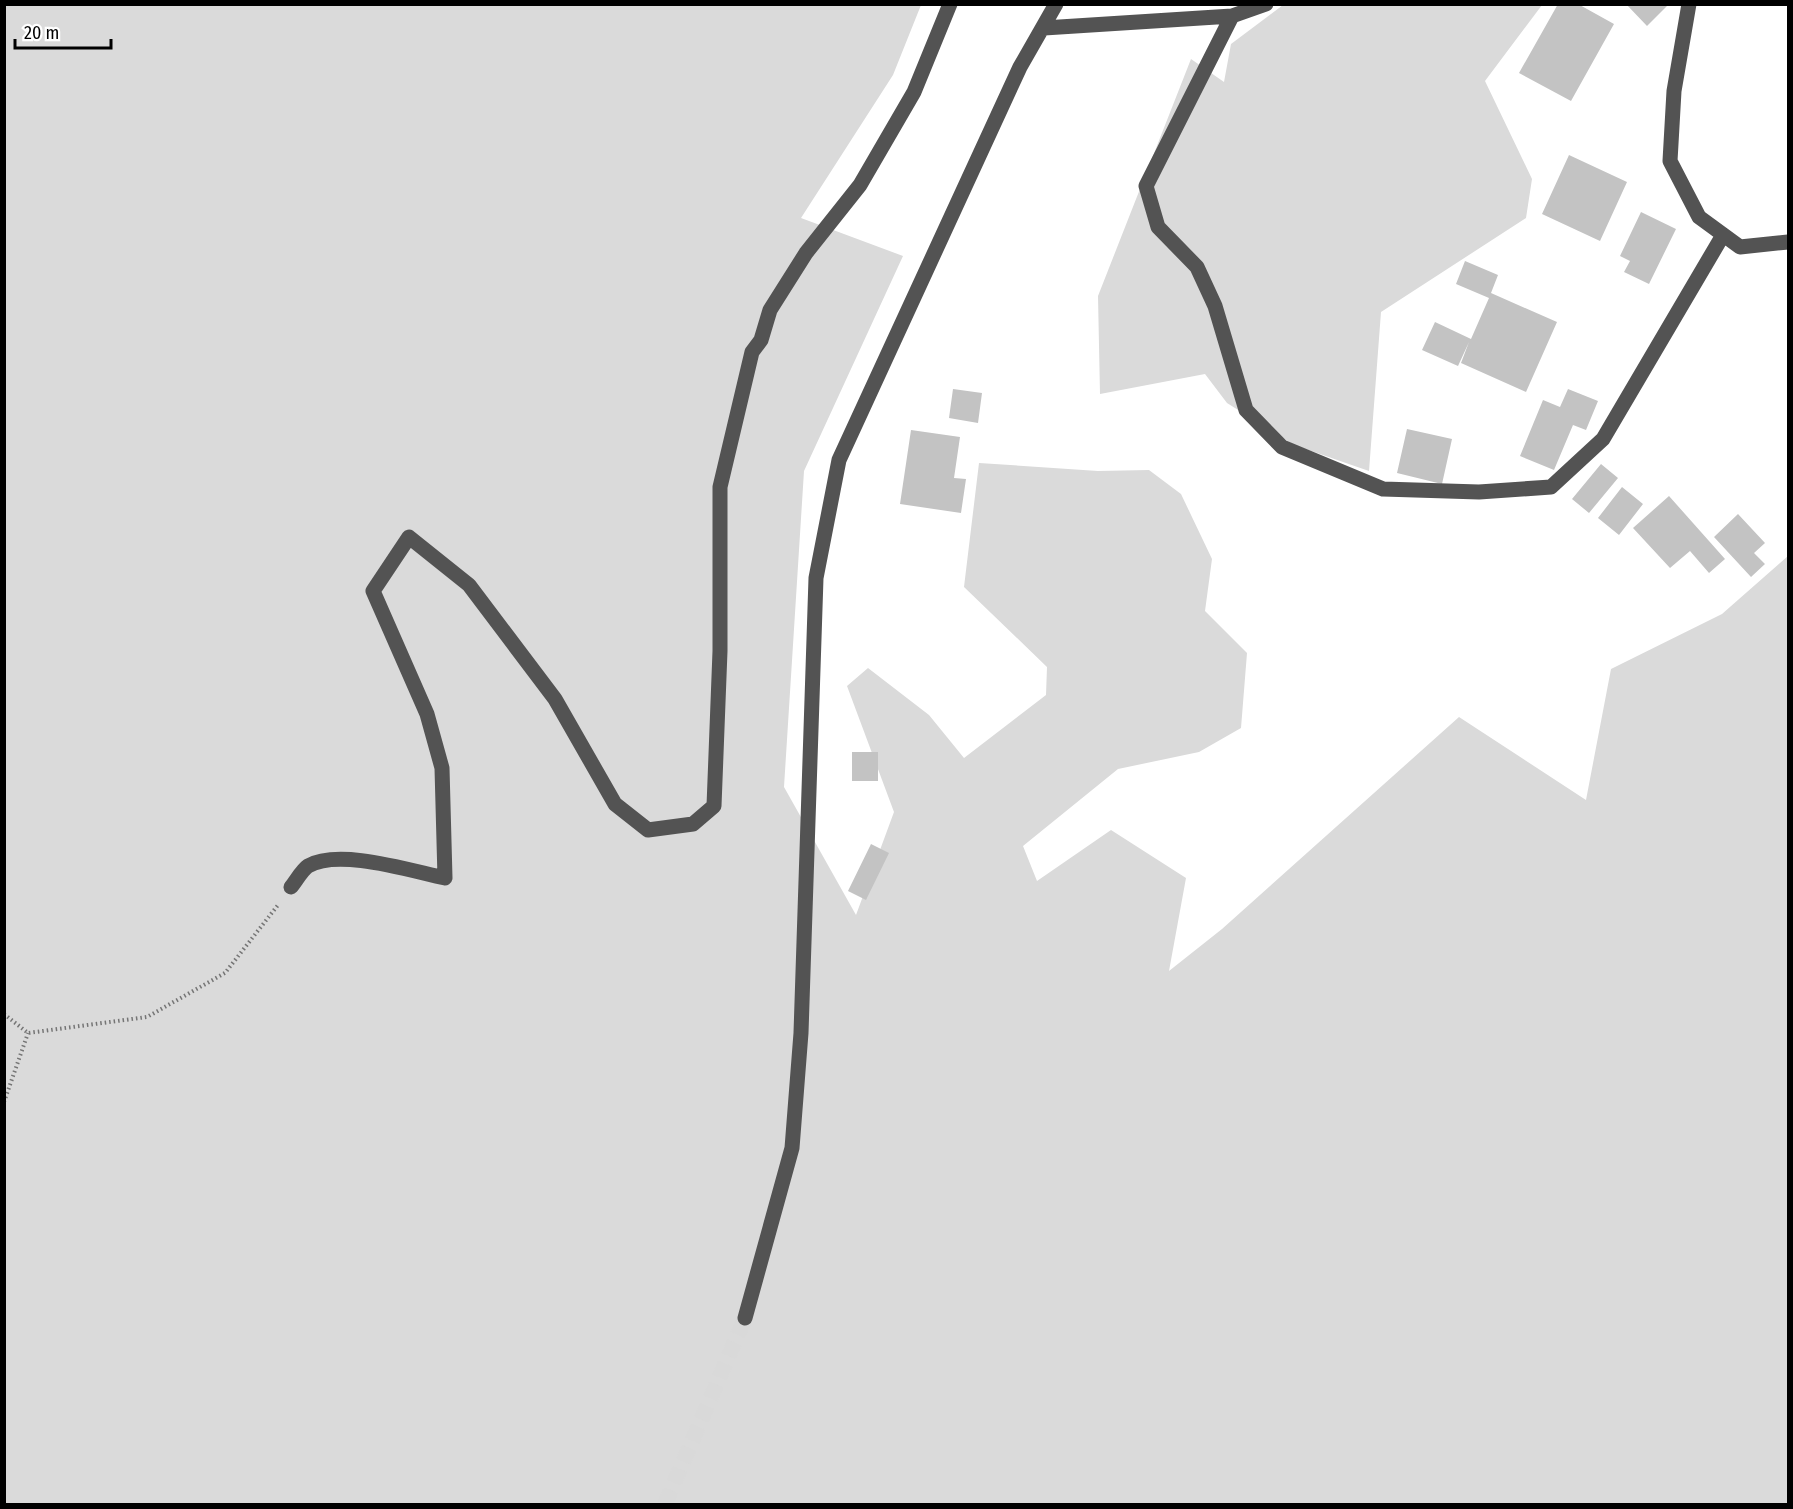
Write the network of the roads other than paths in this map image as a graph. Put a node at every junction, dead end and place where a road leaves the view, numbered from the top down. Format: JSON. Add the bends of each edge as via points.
{"nodes":[{"id":1,"x":950,"y":4,"type":"edge"},
{"id":2,"x":1056,"y":4,"type":"edge"},
{"id":3,"x":1266,"y":4,"type":"edge"},
{"id":4,"x":1689,"y":4,"type":"edge"},
{"id":5,"x":1232,"y":16,"type":"junction"},
{"id":6,"x":1044,"y":28,"type":"junction"},
{"id":7,"x":1723,"y":235,"type":"junction"},
{"id":8,"x":1788,"y":242,"type":"edge"},
{"id":9,"x":291,"y":887,"type":"road end"},
{"id":10,"x":745,"y":1318,"type":"tunnel mouth"}],
"edges":[{"from":1,"to":9,"type":"street","via":[[908,102],[860,185],[806,253],[770,310],[761,340],[752,352],[720,487],[720,651],[714,806],[693,824],[648,830],[615,804],[555,699],[526,657],[469,585],[409,537],[373,591],[427,714],[442,768],[445,878],[358,860],[326,860],[307,866]]},
{"from":2,"to":6,"type":"street"},
{"from":3,"to":5,"type":"street"},
{"from":4,"to":7,"type":"street","via":[[1674,91],[1670,161],[1699,217]]},
{"from":5,"to":6,"type":"street"},
{"from":5,"to":7,"type":"street","via":[[1146,186],[1158,227],[1197,267],[1215,306],[1246,410],[1282,447],[1383,489],[1479,492],[1551,487],[1603,439]]},
{"from":6,"to":10,"type":"street","via":[[1020,68],[839,460],[816,578],[811,804],[792,1148]]},
{"from":7,"to":8,"type":"street","via":[[1740,247]]}]}
